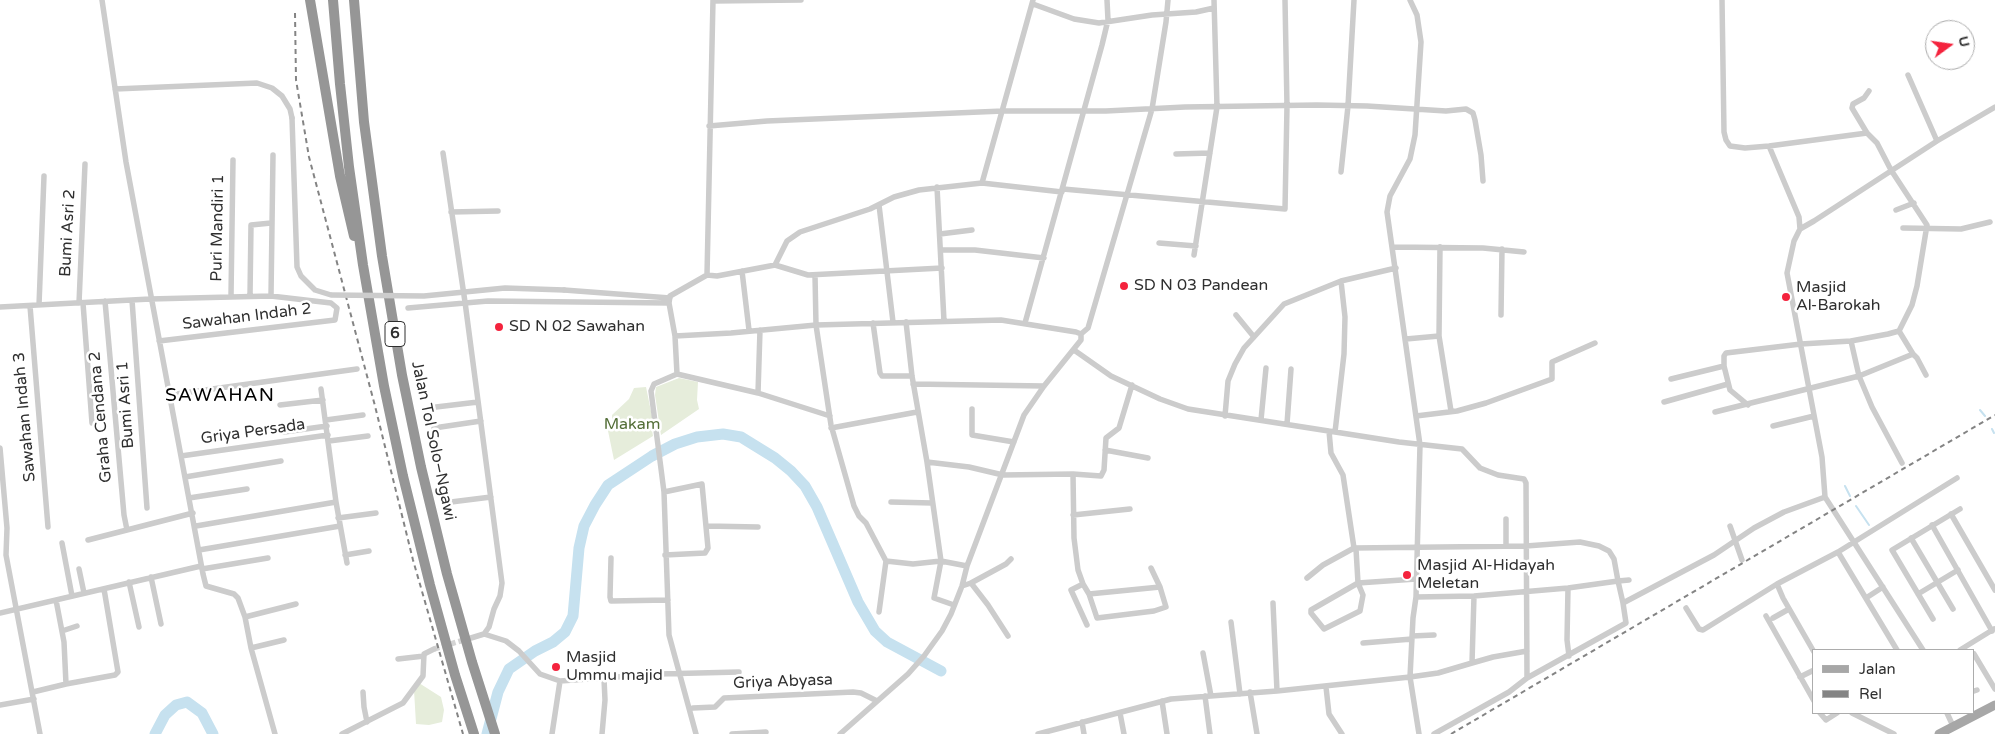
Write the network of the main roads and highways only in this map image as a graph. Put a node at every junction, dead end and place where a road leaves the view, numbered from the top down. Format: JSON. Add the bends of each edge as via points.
{"nodes":[{"id":1,"x":310,"y":0,"type":"edge"},
{"id":2,"x":333,"y":0,"type":"edge"},
{"id":3,"x":354,"y":0,"type":"edge"},
{"id":4,"x":363,"y":265,"type":"junction"},
{"id":5,"x":1995,"y":704,"type":"edge"},
{"id":6,"x":474,"y":734,"type":"edge"},
{"id":7,"x":494,"y":734,"type":"edge"},
{"id":8,"x":1939,"y":734,"type":"edge"}],
"edges":[{"from":1,"to":4,"type":"highway","via":[[349,219]]},
{"from":2,"to":4,"type":"highway","number":"6"},
{"from":3,"to":7,"type":"highway","name":"Jalan Tol Solo–Ngawi","number":"6","via":[[364,122],[402,375],[445,564]]},
{"from":4,"to":6,"type":"highway","number":"6","via":[[404,476],[430,584]]},
{"from":5,"to":8,"type":"main road"}]}
